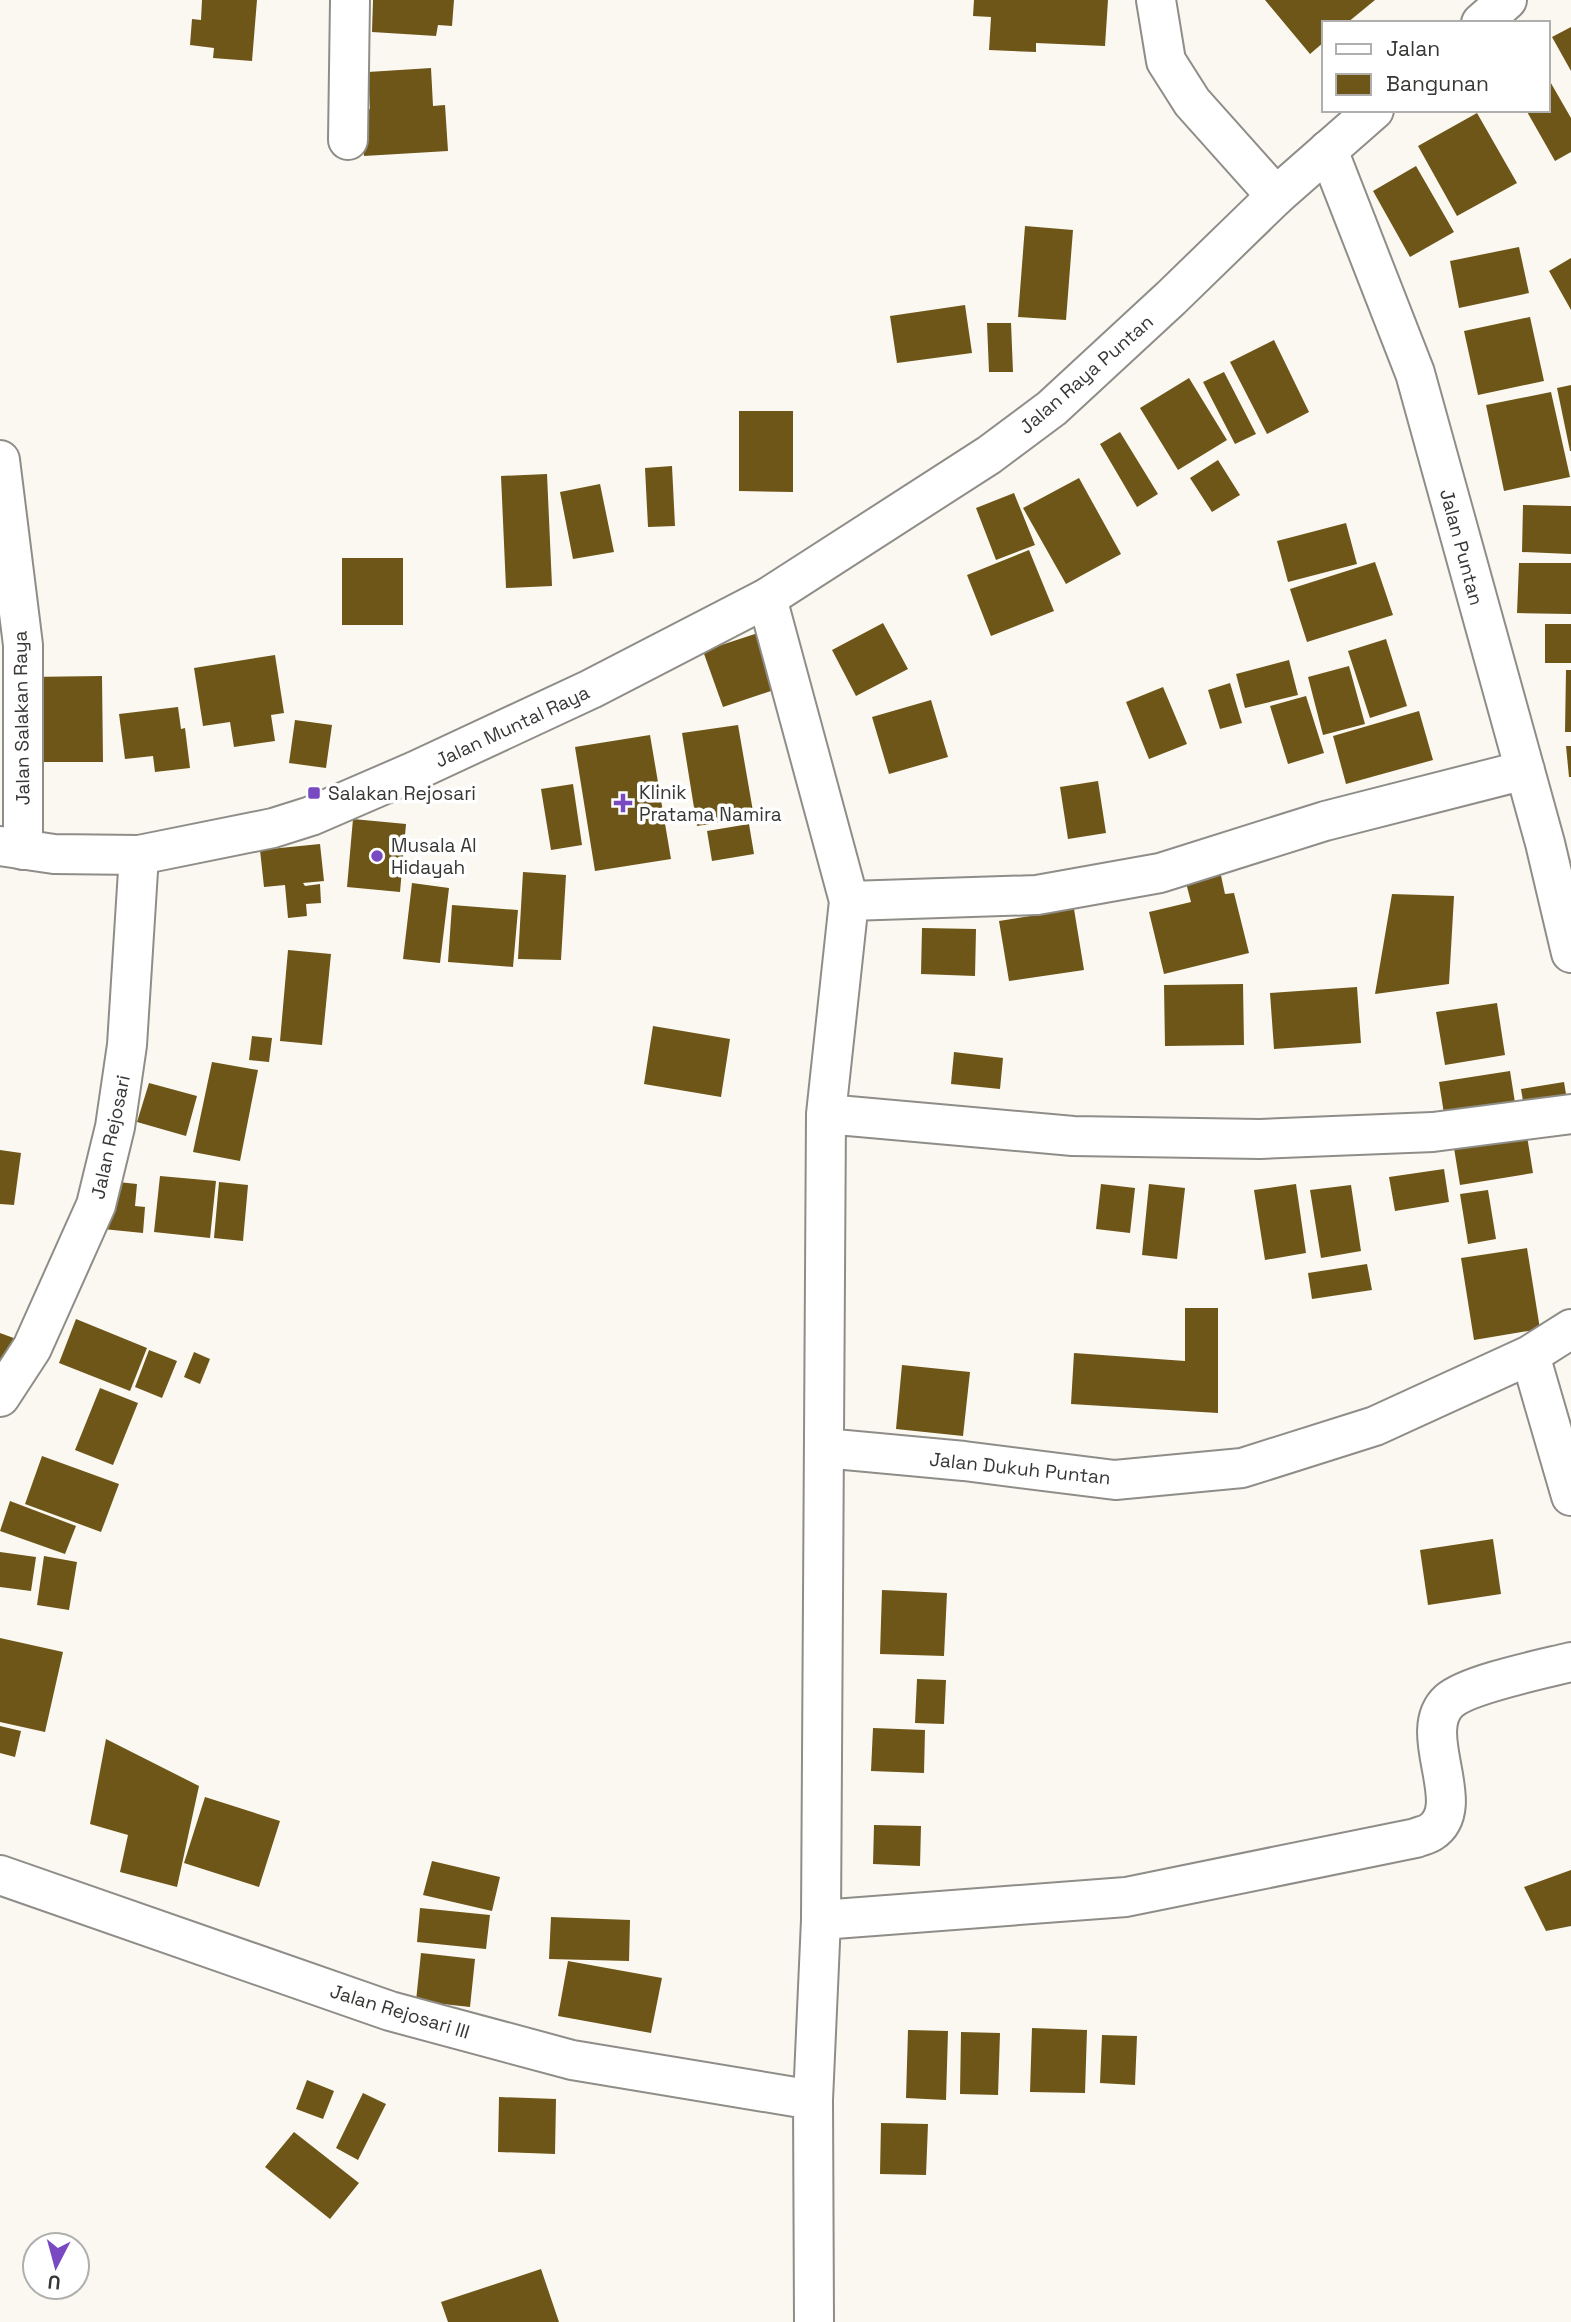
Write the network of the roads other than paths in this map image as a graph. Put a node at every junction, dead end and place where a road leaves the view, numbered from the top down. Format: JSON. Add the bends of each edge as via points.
{"nodes":[{"id":1,"x":351,"y":0,"type":"edge"},
{"id":2,"x":1156,"y":0,"type":"edge"},
{"id":3,"x":1507,"y":0,"type":"edge"},
{"id":4,"x":1483,"y":21,"type":"edge"},
{"id":5,"x":1372,"y":112,"type":"edge"},
{"id":6,"x":348,"y":140,"type":"dead end"},
{"id":7,"x":1328,"y":150,"type":"junction"},
{"id":8,"x":1276,"y":196,"type":"junction"},
{"id":9,"x":0,"y":460,"type":"edge"},
{"id":10,"x":3,"y":518,"type":"edge"},
{"id":11,"x":767,"y":598,"type":"junction"},
{"id":12,"x":1525,"y":770,"type":"junction"},
{"id":13,"x":1558,"y":839,"type":"edge"},
{"id":14,"x":11,"y":848,"type":"edge"},
{"id":15,"x":139,"y":855,"type":"junction"},
{"id":16,"x":849,"y":901,"type":"junction"},
{"id":17,"x":1571,"y":953,"type":"edge"},
{"id":18,"x":826,"y":1114,"type":"junction"},
{"id":19,"x":1571,"y":1114,"type":"edge"},
{"id":20,"x":1571,"y":1329,"type":"edge"},
{"id":21,"x":1530,"y":1356,"type":"junction"},
{"id":22,"x":0,"y":1397,"type":"edge"},
{"id":23,"x":824,"y":1448,"type":"junction"},
{"id":24,"x":1571,"y":1496,"type":"edge"},
{"id":25,"x":1571,"y":1662,"type":"edge"},
{"id":26,"x":0,"y":1875,"type":"edge"},
{"id":27,"x":821,"y":1920,"type":"junction"},
{"id":28,"x":813,"y":2100,"type":"junction"},
{"id":29,"x":814,"y":2322,"type":"edge"}],
"edges":[{"from":1,"to":6,"type":"street"},
{"from":2,"to":8,"type":"street","via":[[1166,61],[1192,102]]},
{"from":3,"to":4,"type":"street"},
{"from":5,"to":7,"type":"street","name":"Jalan Raya Puntan"},
{"from":7,"to":8,"type":"street","name":"Jalan Raya Puntan"},
{"from":7,"to":12,"type":"street","name":"Jalan Puntan","via":[[1415,373]]},
{"from":8,"to":11,"type":"street","name":"Jalan Raya Puntan","via":[[1052,408],[989,455]]},
{"from":9,"to":10,"type":"street","name":"Jalan Salakan Raya"},
{"from":10,"to":14,"type":"street","name":"Jalan Salakan Raya","via":[[23,645]]},
{"from":11,"to":15,"type":"street","name":"Jalan Muntal Raya","via":[[591,689],[310,816]]},
{"from":11,"to":16,"type":"street"},
{"from":12,"to":13,"type":"street","name":"Jalan Puntan"},
{"from":12,"to":16,"type":"street","via":[[1325,821],[1160,873],[1037,895]]},
{"from":13,"to":17,"type":"street","name":"Jalan Puntan"},
{"from":14,"to":15,"type":"street","name":"Jalan Muntal Raya"},
{"from":15,"to":22,"type":"street","name":"Jalan Rejosari","via":[[127,1045],[116,1128],[96,1205],[32,1348]]},
{"from":16,"to":18,"type":"street"},
{"from":18,"to":19,"type":"street","via":[[1073,1136],[1260,1139],[1433,1132]]},
{"from":18,"to":23,"type":"street"},
{"from":20,"to":21,"type":"street","name":"Jalan Dukuh Puntan"},
{"from":21,"to":23,"type":"street","name":"Jalan Dukuh Puntan","via":[[1374,1426],[1242,1468],[1115,1480]]},
{"from":21,"to":24,"type":"street"},
{"from":23,"to":27,"type":"street"},
{"from":25,"to":27,"type":"street","via":[[1467,1690],[1450,1700],[1440,1712],[1438,1728],[1445,1808],[1432,1832],[1416,1838],[1126,1897]]},
{"from":26,"to":28,"type":"street","name":"Jalan Rejosari III","via":[[390,2011],[572,2060]]},
{"from":27,"to":28,"type":"street"},
{"from":28,"to":29,"type":"street"}]}
